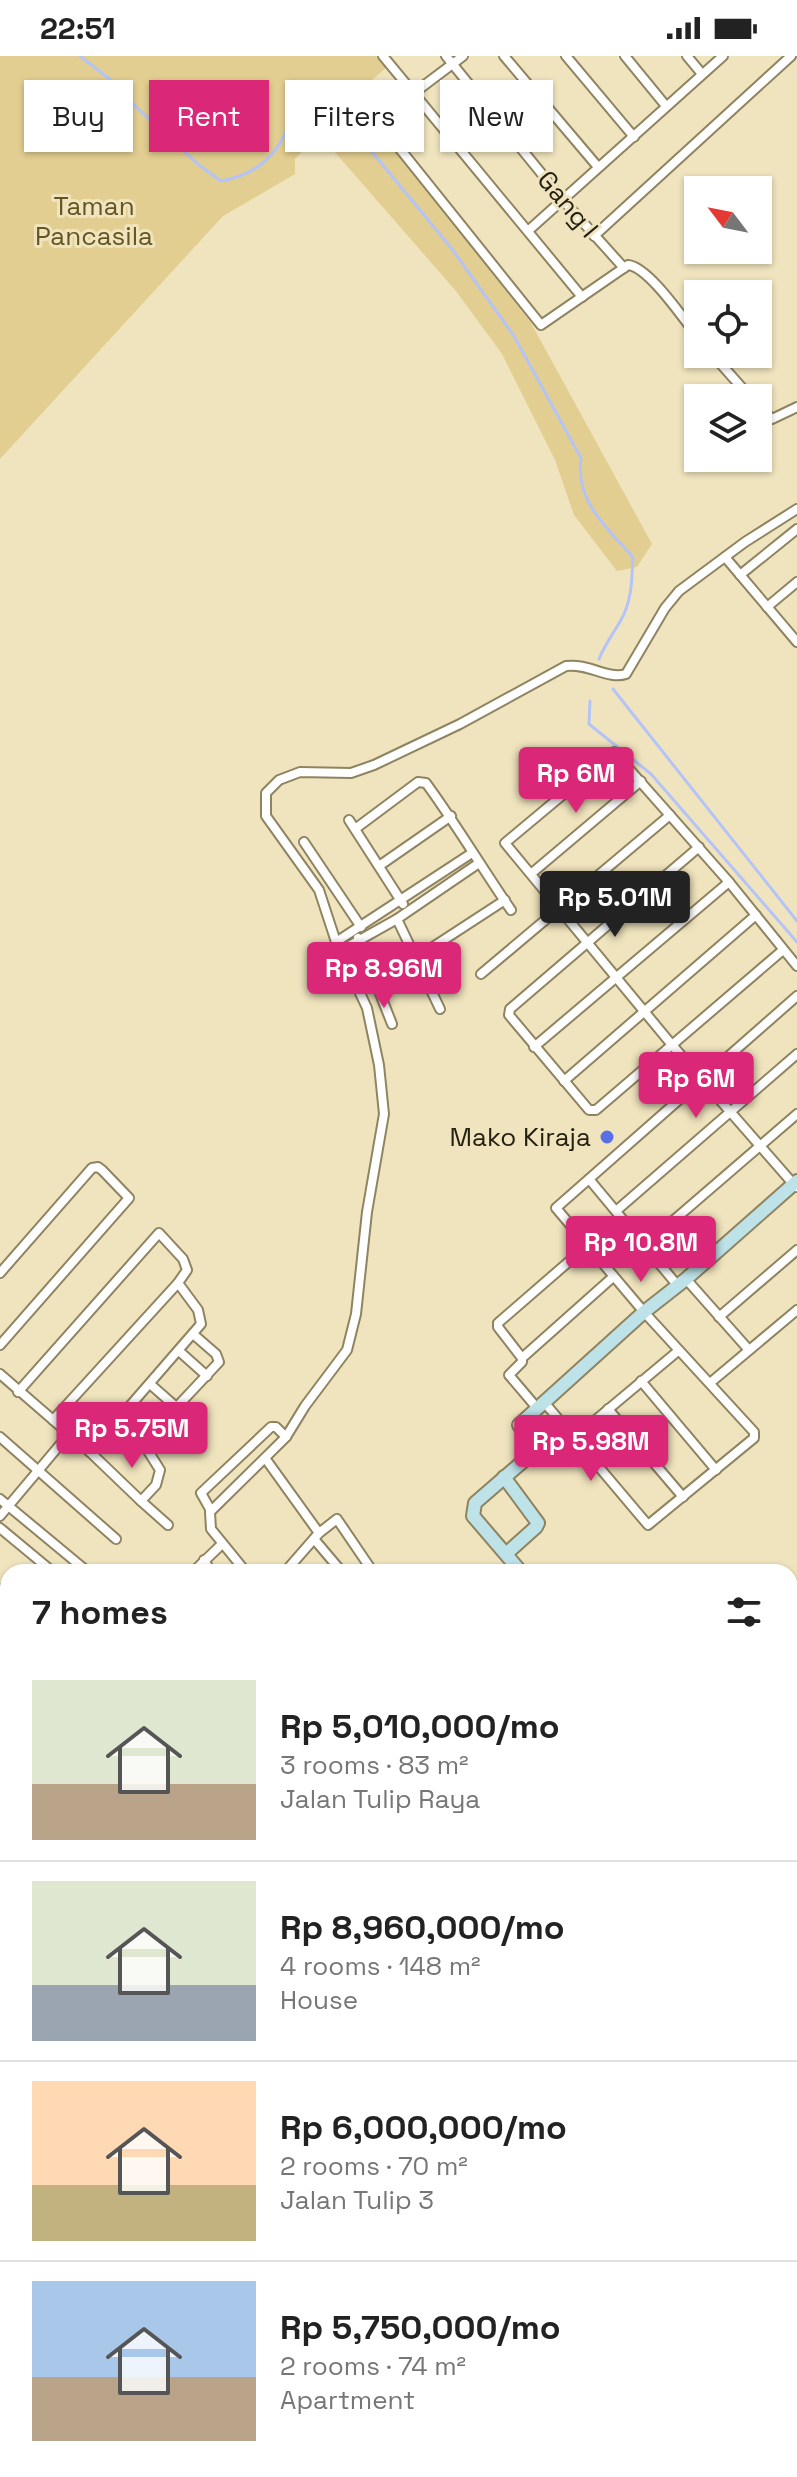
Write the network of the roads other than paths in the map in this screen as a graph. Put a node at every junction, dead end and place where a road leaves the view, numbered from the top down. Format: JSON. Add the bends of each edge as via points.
{"nodes":[{"id":1,"x":383,"y":56,"type":"edge"},
{"id":2,"x":446,"y":56,"type":"edge"},
{"id":3,"x":463,"y":56,"type":"edge"},
{"id":4,"x":504,"y":56,"type":"edge"},
{"id":5,"x":566,"y":56,"type":"edge"},
{"id":6,"x":625,"y":56,"type":"edge"},
{"id":7,"x":687,"y":56,"type":"edge"},
{"id":8,"x":723,"y":56,"type":"edge"},
{"id":9,"x":791,"y":56,"type":"edge"},
{"id":10,"x":779,"y":60,"type":"edge"},
{"id":11,"x":453,"y":65,"type":"junction"},
{"id":12,"x":702,"y":74,"type":"junction"},
{"id":13,"x":403,"y":80,"type":"edge"},
{"id":14,"x":424,"y":82,"type":"edge"},
{"id":15,"x":424,"y":105,"type":"edge"},
{"id":16,"x":666,"y":106,"type":"junction"},
{"id":17,"x":634,"y":137,"type":"junction"},
{"id":18,"x":402,"y":152,"type":"edge"},
{"id":19,"x":598,"y":167,"type":"junction"},
{"id":20,"x":563,"y":200,"type":"junction"},
{"id":21,"x":529,"y":230,"type":"junction"},
{"id":22,"x":594,"y":236,"type":"junction"},
{"id":23,"x":624,"y":268,"type":"junction"},
{"id":24,"x":582,"y":297,"type":"junction"},
{"id":25,"x":684,"y":320,"type":"edge"},
{"id":26,"x":724,"y":368,"type":"edge"},
{"id":27,"x":739,"y":384,"type":"edge"},
{"id":28,"x":797,"y":407,"type":"edge"},
{"id":29,"x":772,"y":419,"type":"edge"},
{"id":30,"x":797,"y":509,"type":"edge"},
{"id":31,"x":797,"y":529,"type":"edge"},
{"id":32,"x":725,"y":557,"type":"junction"},
{"id":33,"x":740,"y":575,"type":"junction"},
{"id":34,"x":797,"y":582,"type":"edge"},
{"id":35,"x":767,"y":607,"type":"junction"},
{"id":36,"x":797,"y":642,"type":"edge"},
{"id":37,"x":641,"y":781,"type":"junction"},
{"id":38,"x":670,"y":815,"type":"junction"},
{"id":39,"x":451,"y":816,"type":"junction"},
{"id":40,"x":349,"y":820,"type":"dead end"},
{"id":41,"x":355,"y":829,"type":"junction"},
{"id":42,"x":304,"y":842,"type":"dead end"},
{"id":43,"x":699,"y":847,"type":"junction"},
{"id":44,"x":472,"y":853,"type":"junction"},
{"id":45,"x":479,"y":863,"type":"junction"},
{"id":46,"x":379,"y":866,"type":"junction"},
{"id":47,"x":532,"y":873,"type":"junction"},
{"id":48,"x":729,"y":882,"type":"junction"},
{"id":49,"x":401,"y":900,"type":"junction"},
{"id":50,"x":505,"y":900,"type":"junction"},
{"id":51,"x":560,"y":908,"type":"junction"},
{"id":52,"x":511,"y":910,"type":"dead end"},
{"id":53,"x":407,"y":913,"type":"junction"},
{"id":54,"x":756,"y":915,"type":"junction"},
{"id":55,"x":397,"y":919,"type":"junction"},
{"id":56,"x":358,"y":928,"type":"junction"},
{"id":57,"x":359,"y":942,"type":"junction"},
{"id":58,"x":587,"y":942,"type":"junction"},
{"id":59,"x":338,"y":947,"type":"junction"},
{"id":60,"x":783,"y":950,"type":"junction"},
{"id":61,"x":416,"y":958,"type":"junction"},
{"id":62,"x":797,"y":966,"type":"edge"},
{"id":63,"x":481,"y":974,"type":"dead end"},
{"id":64,"x":616,"y":976,"type":"junction"},
{"id":65,"x":797,"y":996,"type":"edge"},
{"id":66,"x":440,"y":1009,"type":"dead end"},
{"id":67,"x":644,"y":1009,"type":"junction"},
{"id":68,"x":392,"y":1024,"type":"dead end"},
{"id":69,"x":672,"y":1045,"type":"junction"},
{"id":70,"x":534,"y":1047,"type":"junction"},
{"id":71,"x":797,"y":1054,"type":"edge"},
{"id":72,"x":701,"y":1079,"type":"junction"},
{"id":73,"x":564,"y":1081,"type":"junction"},
{"id":74,"x":730,"y":1112,"type":"junction"},
{"id":75,"x":797,"y":1114,"type":"edge"},
{"id":76,"x":759,"y":1146,"type":"junction"},
{"id":77,"x":589,"y":1179,"type":"junction"},
{"id":78,"x":796,"y":1184,"type":"edge"},
{"id":79,"x":616,"y":1211,"type":"junction"},
{"id":80,"x":588,"y":1245,"type":"junction"},
{"id":81,"x":645,"y":1245,"type":"junction"},
{"id":82,"x":797,"y":1250,"type":"edge"},
{"id":83,"x":0,"y":1273,"type":"edge"},
{"id":84,"x":613,"y":1277,"type":"junction"},
{"id":85,"x":682,"y":1282,"type":"junction"},
{"id":86,"x":178,"y":1283,"type":"junction"},
{"id":87,"x":797,"y":1310,"type":"edge"},
{"id":88,"x":644,"y":1312,"type":"junction"},
{"id":89,"x":719,"y":1317,"type":"junction"},
{"id":90,"x":193,"y":1334,"type":"junction"},
{"id":91,"x":0,"y":1345,"type":"edge"},
{"id":92,"x":749,"y":1350,"type":"junction"},
{"id":93,"x":179,"y":1351,"type":"junction"},
{"id":94,"x":678,"y":1351,"type":"junction"},
{"id":95,"x":522,"y":1358,"type":"junction"},
{"id":96,"x":0,"y":1374,"type":"edge"},
{"id":97,"x":207,"y":1376,"type":"junction"},
{"id":98,"x":641,"y":1381,"type":"junction"},
{"id":99,"x":710,"y":1383,"type":"junction"},
{"id":100,"x":150,"y":1384,"type":"junction"},
{"id":101,"x":18,"y":1392,"type":"junction"},
{"id":102,"x":540,"y":1405,"type":"junction"},
{"id":103,"x":175,"y":1406,"type":"junction"},
{"id":104,"x":608,"y":1409,"type":"junction"},
{"id":105,"x":118,"y":1418,"type":"junction"},
{"id":106,"x":53,"y":1420,"type":"junction"},
{"id":107,"x":69,"y":1434,"type":"junction"},
{"id":108,"x":0,"y":1437,"type":"edge"},
{"id":109,"x":286,"y":1437,"type":"junction"},
{"id":110,"x":574,"y":1438,"type":"junction"},
{"id":111,"x":143,"y":1443,"type":"junction"},
{"id":112,"x":90,"y":1452,"type":"junction"},
{"id":113,"x":265,"y":1458,"type":"junction"},
{"id":114,"x":234,"y":1460,"type":"junction"},
{"id":115,"x":716,"y":1470,"type":"junction"},
{"id":116,"x":39,"y":1472,"type":"junction"},
{"id":117,"x":247,"y":1476,"type":"junction"},
{"id":118,"x":504,"y":1477,"type":"junction"},
{"id":119,"x":683,"y":1497,"type":"junction"},
{"id":120,"x":0,"y":1499,"type":"edge"},
{"id":121,"x":141,"y":1501,"type":"junction"},
{"id":122,"x":9,"y":1507,"type":"junction"},
{"id":123,"x":210,"y":1509,"type":"junction"},
{"id":124,"x":0,"y":1516,"type":"edge"},
{"id":125,"x":168,"y":1525,"type":"dead end"},
{"id":126,"x":0,"y":1528,"type":"edge"},
{"id":127,"x":316,"y":1536,"type":"junction"},
{"id":128,"x":116,"y":1539,"type":"dead end"},
{"id":129,"x":222,"y":1544,"type":"junction"},
{"id":130,"x":507,"y":1553,"type":"junction"},
{"id":131,"x":204,"y":1560,"type":"junction"},
{"id":132,"x":43,"y":1564,"type":"edge"},
{"id":133,"x":78,"y":1564,"type":"edge"},
{"id":134,"x":200,"y":1564,"type":"edge"},
{"id":135,"x":206,"y":1564,"type":"edge"},
{"id":136,"x":239,"y":1564,"type":"edge"},
{"id":137,"x":292,"y":1564,"type":"edge"},
{"id":138,"x":336,"y":1564,"type":"edge"},
{"id":139,"x":368,"y":1564,"type":"edge"},
{"id":140,"x":515,"y":1564,"type":"edge"}],
"edges":[{"from":1,"to":13,"type":"street"},
{"from":2,"to":11,"type":"street","name":"Gang I"},
{"from":3,"to":11,"type":"street"},
{"from":4,"to":19,"type":"street"},
{"from":5,"to":17,"type":"street"},
{"from":6,"to":16,"type":"street"},
{"from":7,"to":12,"type":"street"},
{"from":8,"to":12,"type":"street"},
{"from":9,"to":10,"type":"street"},
{"from":10,"to":22,"type":"street"},
{"from":11,"to":14,"type":"street"},
{"from":11,"to":20,"type":"street","name":"Gang I"},
{"from":12,"to":16,"type":"street"},
{"from":15,"to":21,"type":"street"},
{"from":16,"to":17,"type":"street"},
{"from":17,"to":19,"type":"street"},
{"from":18,"to":24,"type":"street","via":[[541,325]]},
{"from":19,"to":20,"type":"street"},
{"from":20,"to":21,"type":"street"},
{"from":20,"to":22,"type":"street","name":"Gang I"},
{"from":21,"to":24,"type":"street"},
{"from":22,"to":23,"type":"street","name":"Gang I"},
{"from":23,"to":24,"type":"street"},
{"from":23,"to":25,"type":"street","name":"Gang I","via":[[640,268]]},
{"from":26,"to":27,"type":"street"},
{"from":28,"to":29,"type":"street"},
{"from":30,"to":32,"type":"street"},
{"from":31,"to":33,"type":"street"},
{"from":32,"to":33,"type":"street"},
{"from":32,"to":59,"type":"street","via":[[673,597],[626,674],[616,677],[581,664],[560,668],[374,765],[351,773],[300,772],[279,780],[266,793],[266,816],[319,890]]},
{"from":33,"to":35,"type":"street"},
{"from":34,"to":35,"type":"street"},
{"from":35,"to":36,"type":"street"},
{"from":37,"to":38,"type":"street"},
{"from":37,"to":47,"type":"street"},
{"from":37,"to":47,"type":"street","via":[[614,752],[505,843]]},
{"from":38,"to":43,"type":"street"},
{"from":38,"to":51,"type":"street"},
{"from":39,"to":41,"type":"street","via":[[422,781]]},
{"from":39,"to":44,"type":"street"},
{"from":39,"to":46,"type":"street"},
{"from":40,"to":41,"type":"street"},
{"from":41,"to":46,"type":"street"},
{"from":42,"to":56,"type":"street"},
{"from":43,"to":48,"type":"street"},
{"from":43,"to":58,"type":"street"},
{"from":44,"to":45,"type":"street"},
{"from":44,"to":49,"type":"street"},
{"from":45,"to":50,"type":"street"},
{"from":45,"to":53,"type":"street"},
{"from":46,"to":49,"type":"street"},
{"from":47,"to":51,"type":"street"},
{"from":48,"to":54,"type":"street"},
{"from":48,"to":64,"type":"street"},
{"from":49,"to":53,"type":"street"},
{"from":49,"to":56,"type":"street"},
{"from":50,"to":52,"type":"street"},
{"from":50,"to":61,"type":"street"},
{"from":51,"to":58,"type":"street"},
{"from":51,"to":63,"type":"street"},
{"from":53,"to":55,"type":"street"},
{"from":54,"to":60,"type":"street"},
{"from":54,"to":67,"type":"street"},
{"from":55,"to":57,"type":"street"},
{"from":55,"to":61,"type":"street"},
{"from":56,"to":57,"type":"street"},
{"from":56,"to":59,"type":"street"},
{"from":57,"to":59,"type":"street"},
{"from":57,"to":68,"type":"street"},
{"from":58,"to":64,"type":"street"},
{"from":58,"to":70,"type":"street","via":[[508,1012]]},
{"from":59,"to":109,"type":"street","via":[[367,1008],[384,1114],[351,1337]]},
{"from":60,"to":62,"type":"street"},
{"from":60,"to":69,"type":"street"},
{"from":61,"to":66,"type":"street"},
{"from":64,"to":67,"type":"street"},
{"from":64,"to":70,"type":"street"},
{"from":65,"to":72,"type":"street"},
{"from":67,"to":69,"type":"street"},
{"from":67,"to":73,"type":"street"},
{"from":69,"to":72,"type":"street"},
{"from":69,"to":73,"type":"street","via":[[596,1110],[589,1110]]},
{"from":70,"to":73,"type":"street"},
{"from":71,"to":74,"type":"street"},
{"from":72,"to":74,"type":"street"},
{"from":72,"to":77,"type":"street"},
{"from":74,"to":76,"type":"street"},
{"from":74,"to":79,"type":"street"},
{"from":75,"to":76,"type":"street"},
{"from":76,"to":78,"type":"street"},
{"from":76,"to":81,"type":"street"},
{"from":77,"to":79,"type":"street"},
{"from":77,"to":80,"type":"street","via":[[556,1208]]},
{"from":78,"to":85,"type":"street"},
{"from":79,"to":81,"type":"street"},
{"from":80,"to":84,"type":"street"},
{"from":80,"to":95,"type":"street","via":[[499,1321],[498,1327]]},
{"from":81,"to":85,"type":"street"},
{"from":82,"to":89,"type":"street"},
{"from":83,"to":91,"type":"street","via":[[92,1168],[102,1170],[129,1198]]},
{"from":84,"to":88,"type":"street"},
{"from":84,"to":95,"type":"street"},
{"from":85,"to":88,"type":"street"},
{"from":85,"to":89,"type":"street"},
{"from":86,"to":90,"type":"street","via":[[201,1320]]},
{"from":86,"to":101,"type":"street","via":[[187,1270],[185,1263],[159,1233]]},
{"from":86,"to":106,"type":"street"},
{"from":87,"to":92,"type":"street"},
{"from":88,"to":94,"type":"street"},
{"from":88,"to":102,"type":"street"},
{"from":89,"to":92,"type":"street"},
{"from":90,"to":93,"type":"street"},
{"from":90,"to":97,"type":"street","via":[[219,1357]]},
{"from":92,"to":99,"type":"street"},
{"from":93,"to":97,"type":"street"},
{"from":93,"to":100,"type":"street"},
{"from":94,"to":98,"type":"street"},
{"from":94,"to":99,"type":"street"},
{"from":95,"to":102,"type":"street","via":[[509,1375]]},
{"from":96,"to":101,"type":"street"},
{"from":97,"to":103,"type":"street"},
{"from":98,"to":104,"type":"street"},
{"from":98,"to":115,"type":"street"},
{"from":99,"to":115,"type":"street","via":[[755,1434]]},
{"from":100,"to":103,"type":"street"},
{"from":100,"to":105,"type":"street"},
{"from":101,"to":106,"type":"street"},
{"from":102,"to":110,"type":"street"},
{"from":102,"to":118,"type":"street","via":[[518,1427],[535,1451]]},
{"from":103,"to":111,"type":"street"},
{"from":104,"to":110,"type":"street"},
{"from":104,"to":119,"type":"street"},
{"from":105,"to":111,"type":"street"},
{"from":105,"to":112,"type":"street"},
{"from":106,"to":107,"type":"street"},
{"from":107,"to":112,"type":"street"},
{"from":107,"to":116,"type":"street"},
{"from":108,"to":116,"type":"street"},
{"from":109,"to":113,"type":"street"},
{"from":109,"to":114,"type":"street","via":[[271,1427]]},
{"from":110,"to":119,"type":"street","via":[[647,1525]]},
{"from":111,"to":121,"type":"street","via":[[159,1465],[160,1478]]},
{"from":112,"to":121,"type":"street"},
{"from":113,"to":117,"type":"street"},
{"from":113,"to":127,"type":"street"},
{"from":114,"to":117,"type":"street"},
{"from":114,"to":123,"type":"street","via":[[201,1493]]},
{"from":115,"to":119,"type":"street"},
{"from":116,"to":122,"type":"street"},
{"from":116,"to":128,"type":"street"},
{"from":117,"to":123,"type":"street"},
{"from":118,"to":130,"type":"street","via":[[538,1523]]},
{"from":118,"to":130,"type":"street","via":[[472,1509]]},
{"from":120,"to":122,"type":"street"},
{"from":121,"to":125,"type":"street"},
{"from":122,"to":124,"type":"street"},
{"from":122,"to":133,"type":"street"},
{"from":123,"to":129,"type":"street","via":[[209,1526]]},
{"from":126,"to":132,"type":"street"},
{"from":127,"to":137,"type":"street"},
{"from":127,"to":138,"type":"street"},
{"from":127,"to":139,"type":"street","via":[[338,1519]]},
{"from":129,"to":131,"type":"street"},
{"from":129,"to":136,"type":"street"},
{"from":130,"to":140,"type":"street"},
{"from":131,"to":134,"type":"street"},
{"from":131,"to":135,"type":"street"}]}
